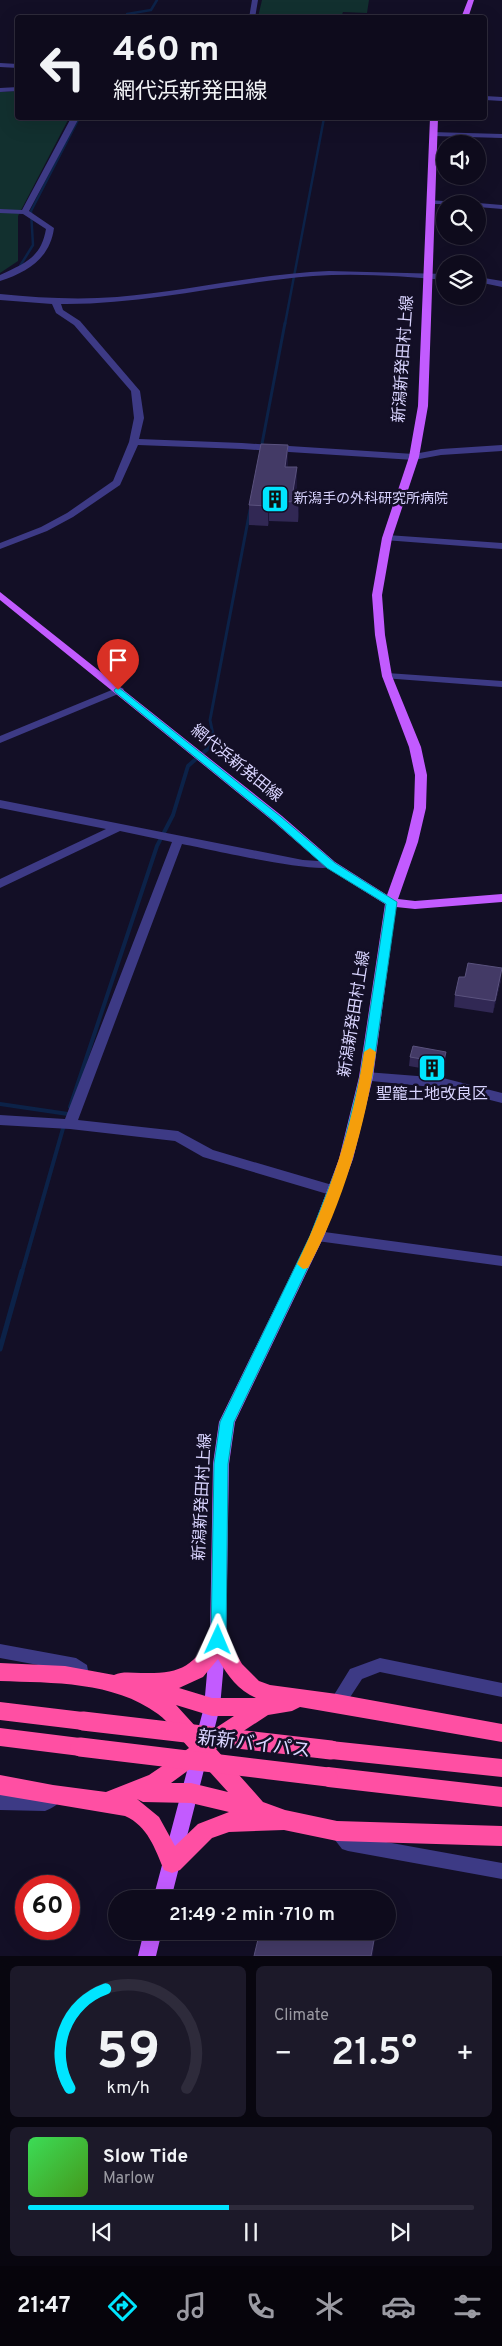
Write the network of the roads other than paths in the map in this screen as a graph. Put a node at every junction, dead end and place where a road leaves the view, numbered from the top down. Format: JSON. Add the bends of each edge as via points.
{"nodes":[{"id":1,"x":255,"y":0,"type":"edge"},
{"id":2,"x":471,"y":0,"type":"edge"},
{"id":3,"x":252,"y":15,"type":"edge"},
{"id":4,"x":465,"y":15,"type":"edge"},
{"id":5,"x":0,"y":65,"type":"edge"},
{"id":6,"x":15,"y":66,"type":"edge"},
{"id":7,"x":15,"y":89,"type":"edge"},
{"id":8,"x":0,"y":90,"type":"edge"},
{"id":9,"x":487,"y":98,"type":"edge"},
{"id":10,"x":502,"y":100,"type":"edge"},
{"id":11,"x":74,"y":120,"type":"edge"},
{"id":12,"x":434,"y":120,"type":"edge"},
{"id":13,"x":434,"y":134,"type":"junction"},
{"id":14,"x":502,"y":136,"type":"edge"},
{"id":15,"x":432,"y":202,"type":"junction"},
{"id":16,"x":436,"y":202,"type":"edge"},
{"id":17,"x":486,"y":206,"type":"edge"},
{"id":18,"x":502,"y":207,"type":"edge"},
{"id":19,"x":0,"y":211,"type":"edge"},
{"id":20,"x":25,"y":212,"type":"junction"},
{"id":21,"x":429,"y":276,"type":"junction"},
{"id":22,"x":436,"y":276,"type":"edge"},
{"id":23,"x":0,"y":278,"type":"edge"},
{"id":24,"x":486,"y":281,"type":"edge"},
{"id":25,"x":502,"y":284,"type":"edge"},
{"id":26,"x":0,"y":297,"type":"edge"},
{"id":27,"x":56,"y":303,"type":"junction"},
{"id":28,"x":134,"y":442,"type":"junction"},
{"id":29,"x":502,"y":448,"type":"edge"},
{"id":30,"x":414,"y":457,"type":"junction"},
{"id":31,"x":388,"y":538,"type":"junction"},
{"id":32,"x":0,"y":546,"type":"edge"},
{"id":33,"x":502,"y":546,"type":"edge"},
{"id":34,"x":0,"y":595,"type":"edge"},
{"id":35,"x":387,"y":676,"type":"junction"},
{"id":36,"x":502,"y":684,"type":"edge"},
{"id":37,"x":118,"y":690,"type":"junction"},
{"id":38,"x":0,"y":740,"type":"edge"},
{"id":39,"x":0,"y":804,"type":"edge"},
{"id":40,"x":117,"y":828,"type":"junction"},
{"id":41,"x":178,"y":840,"type":"junction"},
{"id":42,"x":331,"y":865,"type":"junction"},
{"id":43,"x":0,"y":884,"type":"edge"},
{"id":44,"x":502,"y":898,"type":"edge"},
{"id":45,"x":391,"y":902,"type":"junction"},
{"id":46,"x":366,"y":1077,"type":"junction"},
{"id":47,"x":502,"y":1098,"type":"edge"},
{"id":48,"x":0,"y":1120,"type":"edge"},
{"id":49,"x":70,"y":1124,"type":"junction"},
{"id":50,"x":334,"y":1191,"type":"junction"},
{"id":51,"x":317,"y":1236,"type":"junction"},
{"id":52,"x":502,"y":1261,"type":"edge"},
{"id":53,"x":218,"y":1640,"type":"junction"},
{"id":54,"x":0,"y":1651,"type":"edge"},
{"id":55,"x":0,"y":1672,"type":"edge"},
{"id":56,"x":89,"y":1677,"type":"junction"},
{"id":57,"x":134,"y":1682,"type":"junction"},
{"id":58,"x":502,"y":1690,"type":"edge"},
{"id":59,"x":305,"y":1700,"type":"junction"},
{"id":60,"x":337,"y":1703,"type":"junction"},
{"id":61,"x":212,"y":1707,"type":"junction"},
{"id":62,"x":264,"y":1707,"type":"junction"},
{"id":63,"x":0,"y":1711,"type":"edge"},
{"id":64,"x":502,"y":1733,"type":"edge"},
{"id":65,"x":0,"y":1738,"type":"edge"},
{"id":66,"x":202,"y":1749,"type":"junction"},
{"id":67,"x":502,"y":1768,"type":"edge"},
{"id":68,"x":0,"y":1786,"type":"edge"},
{"id":69,"x":191,"y":1792,"type":"junction"},
{"id":70,"x":134,"y":1793,"type":"junction"},
{"id":71,"x":54,"y":1796,"type":"junction"},
{"id":72,"x":502,"y":1797,"type":"edge"},
{"id":73,"x":0,"y":1802,"type":"edge"},
{"id":74,"x":106,"y":1802,"type":"junction"},
{"id":75,"x":256,"y":1809,"type":"junction"},
{"id":76,"x":284,"y":1820,"type":"junction"},
{"id":77,"x":337,"y":1831,"type":"junction"},
{"id":78,"x":502,"y":1836,"type":"edge"},
{"id":79,"x":172,"y":1863,"type":"junction"},
{"id":80,"x":502,"y":1871,"type":"edge"},
{"id":81,"x":164,"y":1890,"type":"edge"},
{"id":82,"x":151,"y":1940,"type":"edge"},
{"id":83,"x":147,"y":1956,"type":"edge"}],
"edges":[{"from":1,"to":3,"type":"street"},
{"from":2,"to":4,"type":"main road"},
{"from":5,"to":6,"type":"street"},
{"from":7,"to":8,"type":"street"},
{"from":9,"to":10,"type":"street"},
{"from":11,"to":20,"type":"street"},
{"from":12,"to":13,"type":"main road","name":"新潟新発田村上線"},
{"from":13,"to":14,"type":"street"},
{"from":13,"to":15,"type":"main road","name":"新潟新発田村上線"},
{"from":15,"to":16,"type":"street"},
{"from":15,"to":21,"type":"main road","name":"新潟新発田村上線"},
{"from":17,"to":18,"type":"street"},
{"from":19,"to":20,"type":"street"},
{"from":20,"to":23,"type":"street","via":[[50,228],[49,242],[41,257]]},
{"from":21,"to":22,"type":"street"},
{"from":21,"to":27,"type":"street","via":[[313,274],[118,300]]},
{"from":21,"to":30,"type":"main road","name":"新潟新発田村上線","via":[[423,406]]},
{"from":24,"to":25,"type":"street"},
{"from":26,"to":27,"type":"street"},
{"from":27,"to":28,"type":"street","via":[[59,311],[77,323],[136,391],[139,418]]},
{"from":28,"to":30,"type":"street"},
{"from":28,"to":32,"type":"street","via":[[117,483],[44,529]]},
{"from":29,"to":30,"type":"street"},
{"from":30,"to":31,"type":"main road","name":"新潟新発田村上線"},
{"from":31,"to":33,"type":"street"},
{"from":31,"to":35,"type":"main road","name":"新潟新発田村上線","via":[[378,595]]},
{"from":34,"to":37,"type":"main road","name":"網代浜新発田線"},
{"from":35,"to":36,"type":"street"},
{"from":35,"to":45,"type":"main road","name":"新潟新発田村上線","via":[[415,748],[421,775],[420,808],[412,842]]},
{"from":37,"to":38,"type":"street"},
{"from":37,"to":42,"type":"main road","name":"網代浜新発田線"},
{"from":39,"to":40,"type":"street"},
{"from":40,"to":41,"type":"street"},
{"from":40,"to":43,"type":"street"},
{"from":41,"to":42,"type":"street","via":[[303,864]]},
{"from":41,"to":49,"type":"street"},
{"from":42,"to":45,"type":"main road","name":"網代浜新発田線"},
{"from":44,"to":45,"type":"main road","name":"網代浜新発田線","via":[[416,905]]},
{"from":45,"to":46,"type":"main road","name":"新潟新発田村上線"},
{"from":46,"to":47,"type":"street","via":[[444,1083]]},
{"from":46,"to":50,"type":"main road","name":"新潟新発田村上線","via":[[346,1159]]},
{"from":48,"to":49,"type":"street"},
{"from":49,"to":50,"type":"street","via":[[178,1136],[208,1154]]},
{"from":50,"to":51,"type":"main road","name":"新潟新発田村上線"},
{"from":51,"to":52,"type":"street"},
{"from":51,"to":53,"type":"main road","name":"新潟新発田村上線","via":[[227,1422],[221,1464]]},
{"from":53,"to":57,"type":"highway","via":[[205,1663],[191,1674],[166,1681]]},
{"from":53,"to":59,"type":"highway","via":[[235,1670],[252,1687],[268,1694]]},
{"from":53,"to":61,"type":"main road","name":"新潟新発田村上線"},
{"from":54,"to":56,"type":"street","via":[[76,1665]]},
{"from":55,"to":56,"type":"highway"},
{"from":56,"to":57,"type":"highway"},
{"from":56,"to":66,"type":"highway","via":[[156,1701]]},
{"from":57,"to":61,"type":"highway"},
{"from":58,"to":60,"type":"street","via":[[380,1665],[356,1674]]},
{"from":59,"to":60,"type":"highway"},
{"from":59,"to":62,"type":"highway"},
{"from":60,"to":64,"type":"highway"},
{"from":61,"to":62,"type":"highway"},
{"from":61,"to":66,"type":"main road","name":"新潟新発田村上線"},
{"from":62,"to":66,"type":"highway"},
{"from":63,"to":67,"type":"highway","name":"新新バイパス","bridge":true},
{"from":65,"to":72,"type":"highway","name":"新新バイパス","bridge":true},
{"from":66,"to":69,"type":"main road","name":"新潟新発田村上線"},
{"from":66,"to":70,"type":"highway","via":[[156,1782]]},
{"from":66,"to":75,"type":"highway"},
{"from":68,"to":71,"type":"highway"},
{"from":69,"to":70,"type":"highway"},
{"from":69,"to":75,"type":"highway"},
{"from":69,"to":79,"type":"main road","name":"新潟新発田村上線"},
{"from":70,"to":74,"type":"highway"},
{"from":71,"to":73,"type":"street","via":[[45,1803]]},
{"from":71,"to":74,"type":"highway"},
{"from":74,"to":79,"type":"highway","via":[[140,1812],[148,1820]]},
{"from":75,"to":76,"type":"highway"},
{"from":76,"to":77,"type":"highway"},
{"from":76,"to":79,"type":"highway","via":[[216,1825],[198,1837]]},
{"from":77,"to":78,"type":"highway"},
{"from":77,"to":80,"type":"street","via":[[348,1843]]},
{"from":79,"to":81,"type":"main road","name":"新潟新発田村上線"},
{"from":82,"to":83,"type":"main road"}]}
